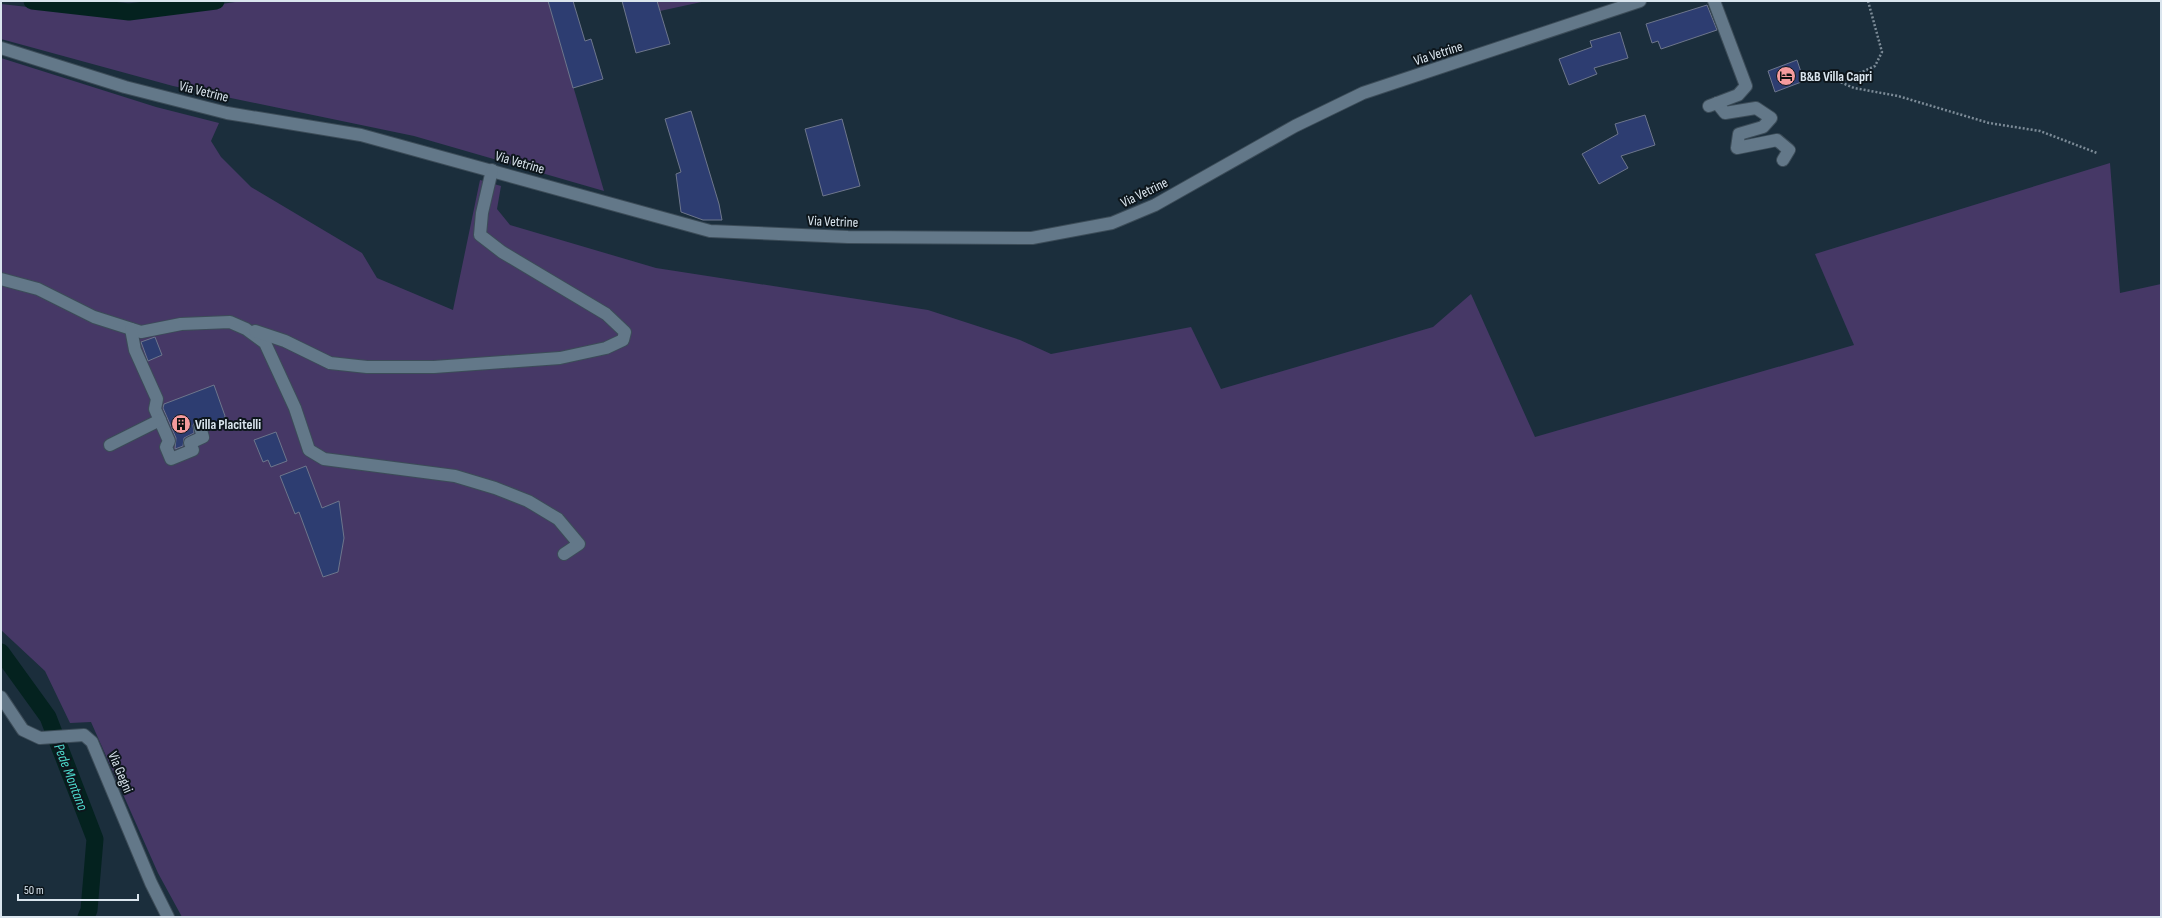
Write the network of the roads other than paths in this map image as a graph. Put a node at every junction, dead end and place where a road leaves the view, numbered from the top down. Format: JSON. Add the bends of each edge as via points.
{"nodes":[{"id":1,"x":1640,"y":1,"type":"edge"},
{"id":2,"x":1714,"y":1,"type":"edge"},
{"id":3,"x":1,"y":48,"type":"edge"},
{"id":4,"x":1783,"y":160,"type":"dead end"},
{"id":5,"x":492,"y":170,"type":"junction"},
{"id":6,"x":1,"y":279,"type":"edge"},
{"id":7,"x":131,"y":329,"type":"junction"},
{"id":8,"x":246,"y":329,"type":"junction"},
{"id":9,"x":160,"y":420,"type":"junction"},
{"id":10,"x":200,"y":427,"type":"dead end"},
{"id":11,"x":110,"y":445,"type":"dead end"},
{"id":12,"x":564,"y":554,"type":"dead end"},
{"id":13,"x":1,"y":697,"type":"edge"},
{"id":14,"x":168,"y":917,"type":"edge"}],
"edges":[{"from":1,"to":5,"type":"street","name":"Via Vetrine","via":[[1363,93],[1295,126],[1155,205],[1112,223],[1032,238],[848,237],[710,231]]},
{"from":2,"to":4,"type":"street","via":[[1746,86],[1738,96],[1713,105],[1725,113],[1756,108],[1771,118],[1763,128],[1739,134],[1737,148],[1778,140],[1789,150]]},
{"from":3,"to":5,"type":"street","name":"Via Vetrine","via":[[125,87],[227,113],[362,135]]},
{"from":5,"to":8,"type":"street","via":[[482,213],[480,235],[502,252],[606,314],[624,332],[623,340],[606,348],[560,358],[434,367],[367,367],[330,363],[285,341]]},
{"from":6,"to":7,"type":"street","via":[[38,289],[94,317]]},
{"from":7,"to":8,"type":"street","via":[[141,332],[181,324],[230,322]]},
{"from":7,"to":9,"type":"street","via":[[135,350],[157,399],[156,409]]},
{"from":8,"to":12,"type":"street","via":[[265,343],[295,408],[309,450],[324,458],[454,476],[528,501],[558,519],[579,544]]},
{"from":9,"to":10,"type":"street","via":[[169,441],[166,447],[171,459],[192,450],[190,443],[203,437]]},
{"from":9,"to":11,"type":"street"},
{"from":13,"to":14,"type":"street","name":"Via Gegni","via":[[23,730],[40,738],[84,735],[92,742],[151,883]]}]}
